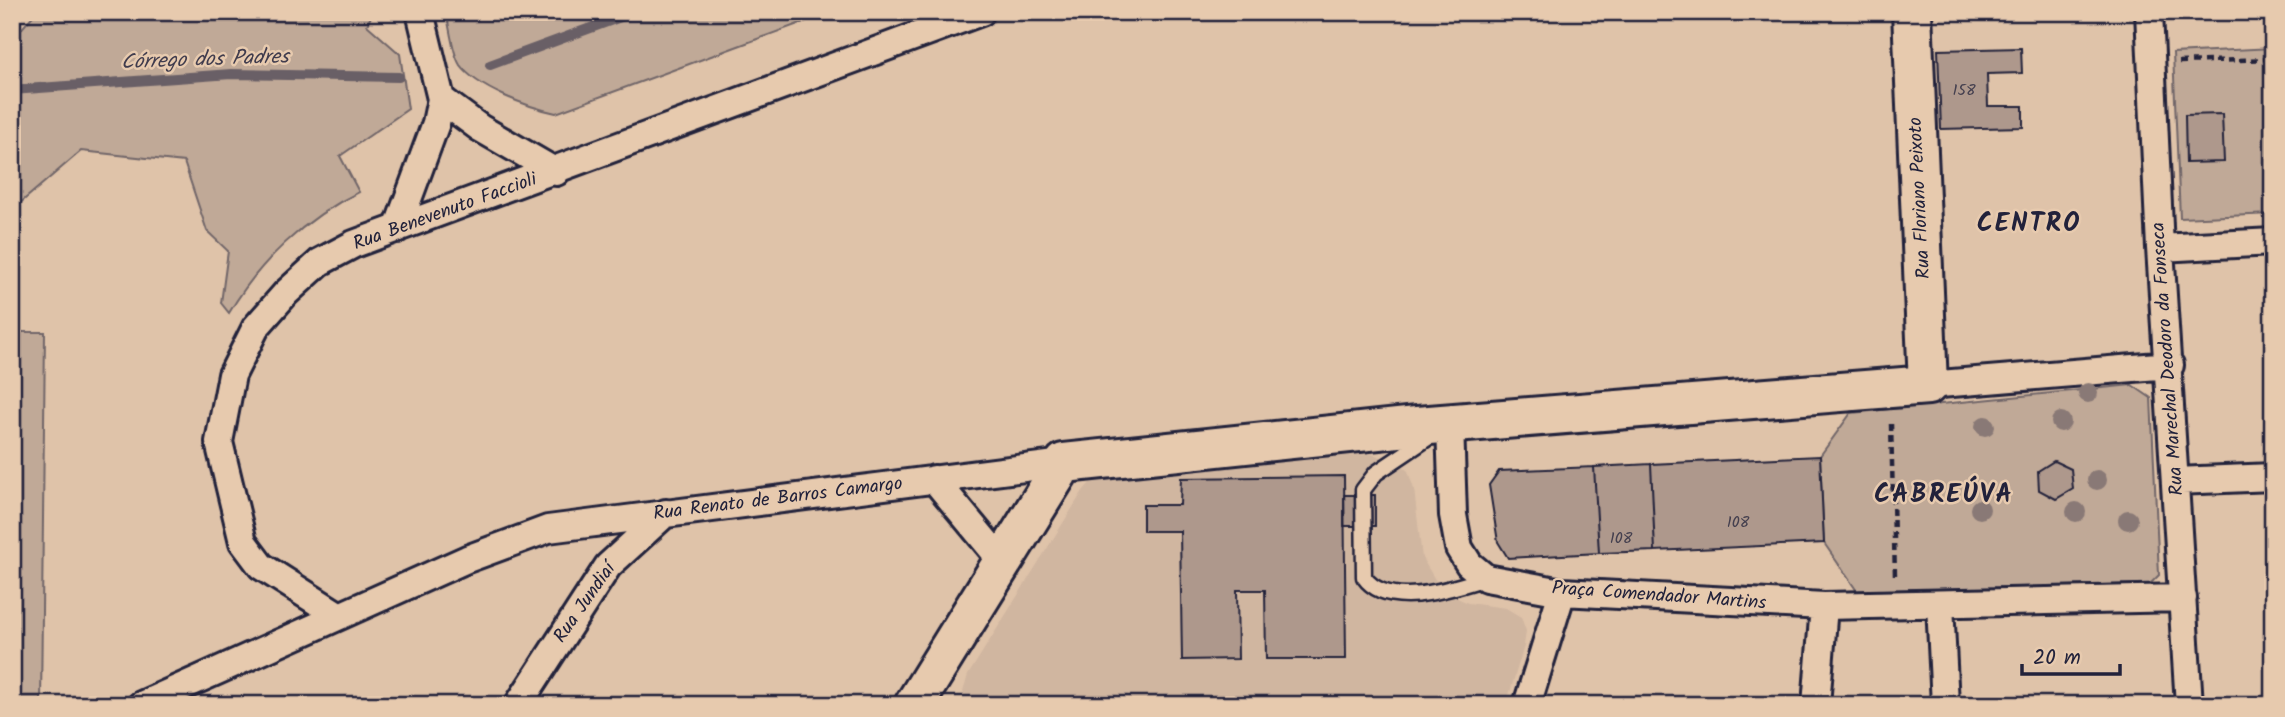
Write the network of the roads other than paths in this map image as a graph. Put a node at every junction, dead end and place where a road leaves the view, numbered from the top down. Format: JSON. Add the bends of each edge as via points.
{"nodes":[{"id":1,"x":420,"y":12,"type":"edge"},
{"id":2,"x":981,"y":12,"type":"edge"},
{"id":3,"x":1912,"y":12,"type":"edge"},
{"id":4,"x":2149,"y":12,"type":"edge"},
{"id":5,"x":441,"y":99,"type":"junction"},
{"id":6,"x":556,"y":172,"type":"junction"},
{"id":7,"x":397,"y":229,"type":"junction"},
{"id":8,"x":2273,"y":242,"type":"edge"},
{"id":9,"x":2160,"y":248,"type":"junction"},
{"id":10,"x":2169,"y":365,"type":"junction"},
{"id":11,"x":1928,"y":384,"type":"junction"},
{"id":12,"x":1450,"y":424,"type":"junction"},
{"id":13,"x":1064,"y":463,"type":"junction"},
{"id":14,"x":2273,"y":477,"type":"edge"},
{"id":15,"x":934,"y":480,"type":"junction"},
{"id":16,"x":2176,"y":481,"type":"junction"},
{"id":17,"x":666,"y":513,"type":"junction"},
{"id":18,"x":1002,"y":562,"type":"junction"},
{"id":19,"x":1486,"y":578,"type":"junction"},
{"id":20,"x":1562,"y":592,"type":"junction"},
{"id":21,"x":2183,"y":598,"type":"junction"},
{"id":22,"x":1940,"y":604,"type":"junction"},
{"id":23,"x":1824,"y":606,"type":"junction"},
{"id":24,"x":338,"y":615,"type":"junction"},
{"id":25,"x":141,"y":705,"type":"edge"},
{"id":26,"x":518,"y":705,"type":"edge"},
{"id":27,"x":914,"y":705,"type":"edge"},
{"id":28,"x":1527,"y":705,"type":"edge"},
{"id":29,"x":1816,"y":705,"type":"edge"},
{"id":30,"x":1945,"y":705,"type":"edge"},
{"id":31,"x":2189,"y":705,"type":"edge"}],
"edges":[{"from":1,"to":5,"type":"street"},
{"from":2,"to":6,"type":"street","name":"Rua Benevenuto Faccioli"},
{"from":3,"to":11,"type":"street","name":"Rua Floriano Peixoto"},
{"from":4,"to":9,"type":"street","name":"Rua Marechal Deodoro da Fonseca"},
{"from":5,"to":6,"type":"street","via":[[480,128]]},
{"from":5,"to":7,"type":"street"},
{"from":6,"to":7,"type":"street","name":"Rua Benevenuto Faccioli"},
{"from":7,"to":24,"type":"street","name":"Rua Benevenuto Faccioli","via":[[320,262],[286,293],[256,327],[232,375],[223,412],[219,442],[243,542],[261,566]]},
{"from":8,"to":9,"type":"street"},
{"from":9,"to":10,"type":"street","name":"Rua Marechal Deodoro da Fonseca"},
{"from":10,"to":11,"type":"street"},
{"from":10,"to":16,"type":"street","name":"Rua Marechal Deodoro da Fonseca"},
{"from":11,"to":12,"type":"street"},
{"from":12,"to":13,"type":"street","name":"Rua Renato de Barros Camargo"},
{"from":12,"to":19,"type":"street","via":[[1457,539],[1469,564]]},
{"from":12,"to":19,"type":"lane","via":[[1376,473],[1363,490],[1364,577],[1370,586],[1389,593],[1426,594]]},
{"from":13,"to":15,"type":"street","name":"Rua Renato de Barros Camargo"},
{"from":13,"to":18,"type":"street"},
{"from":14,"to":16,"type":"street"},
{"from":15,"to":17,"type":"street","name":"Rua Renato de Barros Camargo"},
{"from":15,"to":18,"type":"street"},
{"from":16,"to":21,"type":"street","name":"Rua Marechal Deodoro da Fonseca"},
{"from":17,"to":24,"type":"street","name":"Rua Renato de Barros Camargo","via":[[548,529]]},
{"from":17,"to":26,"type":"street","name":"Rua Jundiaí","via":[[608,566]]},
{"from":18,"to":27,"type":"street"},
{"from":19,"to":20,"type":"street","name":"Praça Comendador Martins"},
{"from":20,"to":23,"type":"street","name":"Praça Comendador Martins"},
{"from":20,"to":28,"type":"street"},
{"from":21,"to":22,"type":"street","name":"Praça Comendador Martins"},
{"from":21,"to":31,"type":"street","name":"Rua Marechal Deodoro da Fonseca"},
{"from":22,"to":23,"type":"street","name":"Praça Comendador Martins"},
{"from":22,"to":30,"type":"street"},
{"from":23,"to":29,"type":"street"},
{"from":24,"to":25,"type":"street","name":"Rua Renato de Barros Camargo"}]}
